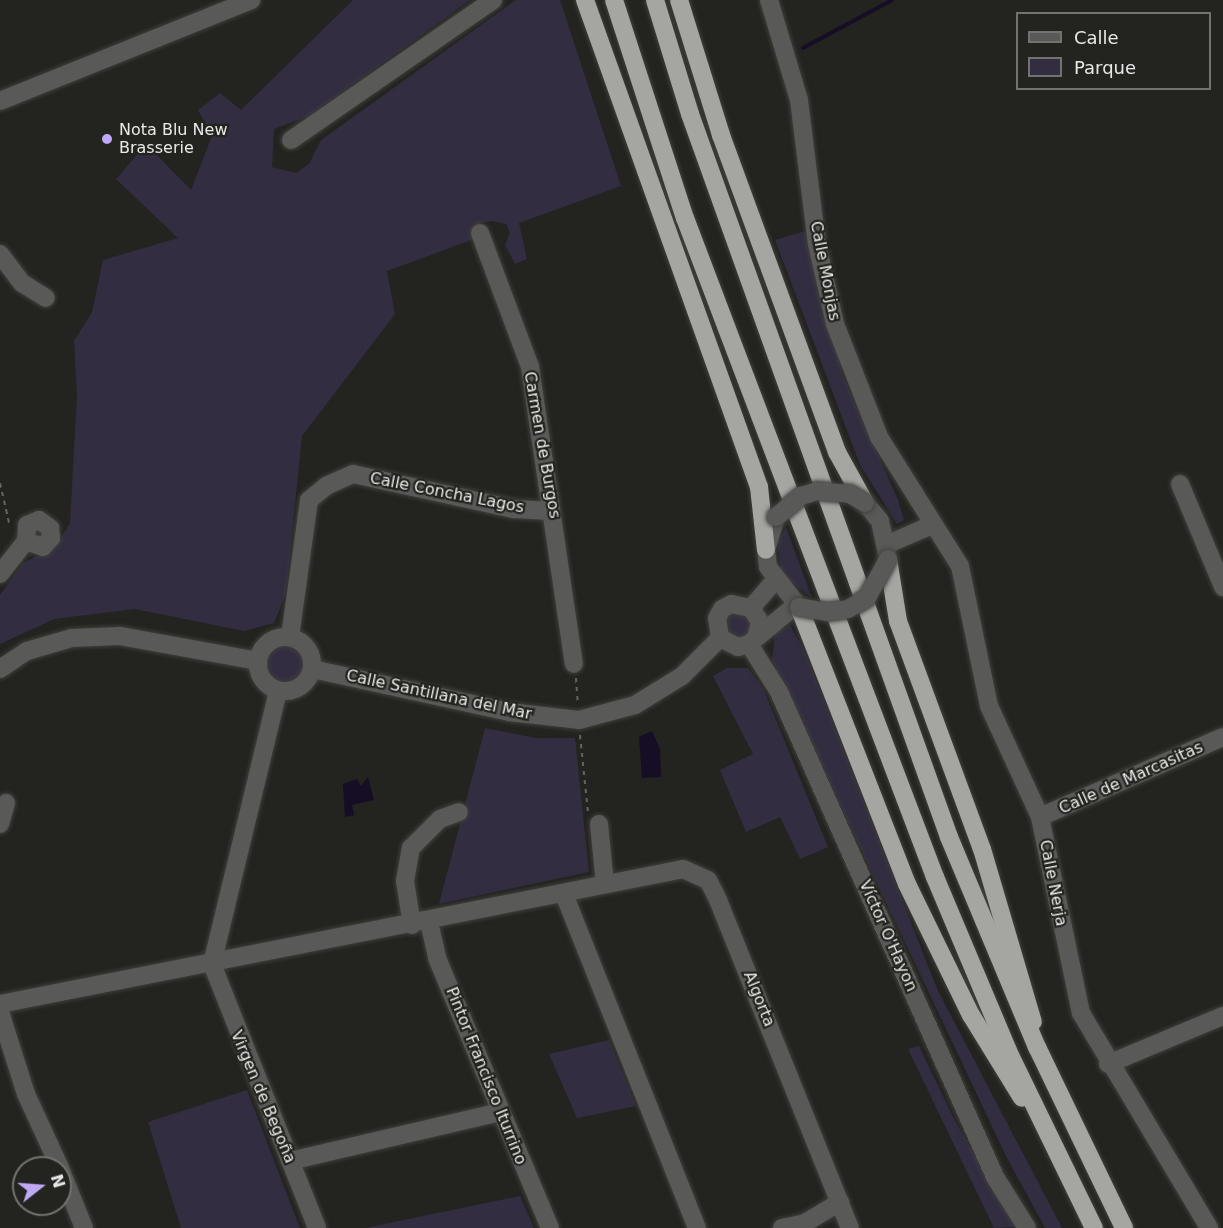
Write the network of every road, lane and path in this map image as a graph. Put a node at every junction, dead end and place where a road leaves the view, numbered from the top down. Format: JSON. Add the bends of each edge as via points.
{"nodes":[{"id":1,"x":251,"y":0,"type":"edge"},
{"id":2,"x":493,"y":0,"type":"edge"},
{"id":3,"x":585,"y":0,"type":"edge"},
{"id":4,"x":614,"y":0,"type":"edge"},
{"id":5,"x":655,"y":0,"type":"edge"},
{"id":6,"x":679,"y":0,"type":"edge"},
{"id":7,"x":769,"y":0,"type":"edge"},
{"id":8,"x":0,"y":101,"type":"edge"},
{"id":9,"x":291,"y":140,"type":"dead end"},
{"id":10,"x":480,"y":233,"type":"dead end"},
{"id":11,"x":0,"y":254,"type":"edge"},
{"id":12,"x":46,"y":298,"type":"dead end"},
{"id":13,"x":0,"y":483,"type":"edge"},
{"id":14,"x":1180,"y":484,"type":"dead end"},
{"id":15,"x":865,"y":503,"type":"junction"},
{"id":16,"x":551,"y":511,"type":"junction"},
{"id":17,"x":932,"y":525,"type":"junction"},
{"id":18,"x":23,"y":545,"type":"joint"},
{"id":19,"x":766,"y":550,"type":"junction"},
{"id":20,"x":888,"y":552,"type":"junction"},
{"id":21,"x":0,"y":574,"type":"edge"},
{"id":22,"x":774,"y":582,"type":"junction"},
{"id":23,"x":1223,"y":587,"type":"edge"},
{"id":24,"x":797,"y":606,"type":"junction"},
{"id":25,"x":751,"y":608,"type":"junction"},
{"id":26,"x":290,"y":637,"type":"junction"},
{"id":27,"x":720,"y":638,"type":"junction"},
{"id":28,"x":752,"y":641,"type":"junction"},
{"id":29,"x":257,"y":662,"type":"junction"},
{"id":30,"x":574,"y":664,"type":"joint"},
{"id":31,"x":0,"y":669,"type":"edge"},
{"id":32,"x":312,"y":669,"type":"junction"},
{"id":33,"x":278,"y":692,"type":"junction"},
{"id":34,"x":579,"y":720,"type":"junction"},
{"id":35,"x":1223,"y":737,"type":"edge"},
{"id":36,"x":6,"y":803,"type":"dead end"},
{"id":37,"x":459,"y":812,"type":"dead end"},
{"id":38,"x":1040,"y":817,"type":"junction"},
{"id":39,"x":594,"y":820,"type":"joint"},
{"id":40,"x":0,"y":824,"type":"edge"},
{"id":41,"x":600,"y":886,"type":"junction"},
{"id":42,"x":564,"y":894,"type":"junction"},
{"id":43,"x":420,"y":923,"type":"junction"},
{"id":44,"x":212,"y":964,"type":"junction"},
{"id":45,"x":0,"y":1004,"type":"edge"},
{"id":46,"x":0,"y":1012,"type":"edge"},
{"id":47,"x":1223,"y":1016,"type":"edge"},
{"id":48,"x":1037,"y":1047,"type":"junction"},
{"id":49,"x":1108,"y":1064,"type":"junction"},
{"id":50,"x":500,"y":1112,"type":"junction"},
{"id":51,"x":1039,"y":1119,"type":"junction"},
{"id":52,"x":54,"y":1156,"type":"edge"},
{"id":53,"x":290,"y":1161,"type":"junction"},
{"id":54,"x":72,"y":1198,"type":"edge"},
{"id":55,"x":840,"y":1202,"type":"junction"},
{"id":56,"x":84,"y":1228,"type":"edge"},
{"id":57,"x":317,"y":1228,"type":"edge"},
{"id":58,"x":550,"y":1228,"type":"edge"},
{"id":59,"x":697,"y":1228,"type":"edge"},
{"id":60,"x":782,"y":1228,"type":"edge"},
{"id":61,"x":850,"y":1228,"type":"edge"},
{"id":62,"x":1026,"y":1228,"type":"edge"},
{"id":63,"x":1094,"y":1228,"type":"edge"},
{"id":64,"x":1124,"y":1228,"type":"edge"},
{"id":65,"x":1209,"y":1228,"type":"edge"}],
"edges":[{"from":1,"to":8,"type":"street"},
{"from":2,"to":9,"type":"street"},
{"from":3,"to":19,"type":"highway","via":[[759,487]]},
{"from":4,"to":51,"type":"highway","via":[[685,218],[895,772],[978,984]]},
{"from":5,"to":48,"type":"highway","via":[[690,114],[949,837]]},
{"from":6,"to":15,"type":"highway","via":[[721,135],[833,441]]},
{"from":7,"to":17,"type":"street","name":"Calle Monjas","via":[[799,100],[817,244],[835,324],[879,437]]},
{"from":10,"to":16,"type":"street","name":"Carmen de Burgos","via":[[530,367]]},
{"from":11,"to":12,"type":"street","via":[[22,283]]},
{"from":13,"to":18,"type":"path"},
{"from":14,"to":23,"type":"street"},
{"from":15,"to":19,"type":"street","bridge":true,"via":[[850,494],[817,491],[794,500],[776,517]]},
{"from":15,"to":20,"type":"street","via":[[880,521]]},
{"from":16,"to":26,"type":"street","name":"Calle Concha Lagos","via":[[514,509],[353,474],[326,486],[309,500]]},
{"from":16,"to":30,"type":"street","name":"Carmen de Burgos"},
{"from":17,"to":20,"type":"street"},
{"from":17,"to":38,"type":"street","name":"Calle Nerja","via":[[960,566],[989,706]]},
{"from":18,"to":21,"type":"street"},
{"from":19,"to":22,"type":"street"},
{"from":20,"to":24,"type":"street","bridge":true,"via":[[874,589],[848,609],[827,612]]},
{"from":20,"to":48,"type":"highway","via":[[898,621],[982,849],[1028,993]]},
{"from":22,"to":24,"type":"street"},
{"from":22,"to":25,"type":"street"},
{"from":24,"to":28,"type":"street"},
{"from":24,"to":51,"type":"highway","via":[[934,943],[1004,1075]]},
{"from":25,"to":27,"type":"street","via":[[742,603],[722,609],[717,618]]},
{"from":25,"to":28,"type":"street","via":[[760,622]]},
{"from":26,"to":29,"type":"street","via":[[275,638],[262,647]]},
{"from":26,"to":32,"type":"street","via":[[303,643]]},
{"from":27,"to":28,"type":"street","via":[[738,648]]},
{"from":27,"to":34,"type":"street","name":"Calle Santillana del Mar","via":[[682,676],[635,705]]},
{"from":28,"to":62,"type":"street","name":"Víctor O'Hayon","via":[[779,692],[995,1177]]},
{"from":29,"to":31,"type":"street","via":[[120,636],[72,638],[27,651]]},
{"from":29,"to":33,"type":"street","via":[[266,685]]},
{"from":30,"to":34,"type":"path"},
{"from":32,"to":33,"type":"street","via":[[306,683]]},
{"from":32,"to":34,"type":"street","name":"Calle Santillana del Mar","via":[[509,712]]},
{"from":33,"to":44,"type":"street"},
{"from":34,"to":39,"type":"path"},
{"from":35,"to":38,"type":"street","name":"Calle de Marcasitas"},
{"from":36,"to":40,"type":"street"},
{"from":37,"to":43,"type":"street","name":"Pintor Francisco Iturrino","via":[[440,819],[411,848],[405,881]]},
{"from":38,"to":49,"type":"street","name":"Calle Nerja","via":[[1074,993]]},
{"from":39,"to":41,"type":"street"},
{"from":41,"to":42,"type":"street","name":"Algorta"},
{"from":41,"to":55,"type":"street","name":"Algorta","via":[[683,869],[708,880]]},
{"from":42,"to":43,"type":"street","name":"Algorta"},
{"from":42,"to":59,"type":"street"},
{"from":43,"to":44,"type":"street","name":"Algorta"},
{"from":43,"to":50,"type":"street","name":"Pintor Francisco Iturrino"},
{"from":44,"to":45,"type":"street","name":"Algorta"},
{"from":44,"to":53,"type":"street","name":"Virgen de Begoña"},
{"from":46,"to":52,"type":"street","via":[[26,1094]]},
{"from":47,"to":49,"type":"street"},
{"from":48,"to":64,"type":"highway"},
{"from":49,"to":65,"type":"street","name":"Calle Nerja"},
{"from":50,"to":53,"type":"street"},
{"from":50,"to":58,"type":"street","name":"Pintor Francisco Iturrino"},
{"from":51,"to":63,"type":"highway"},
{"from":53,"to":57,"type":"street","name":"Virgen de Begoña"},
{"from":54,"to":56,"type":"street"},
{"from":55,"to":60,"type":"street","via":[[806,1223]]},
{"from":55,"to":61,"type":"street","name":"Algorta"}]}
